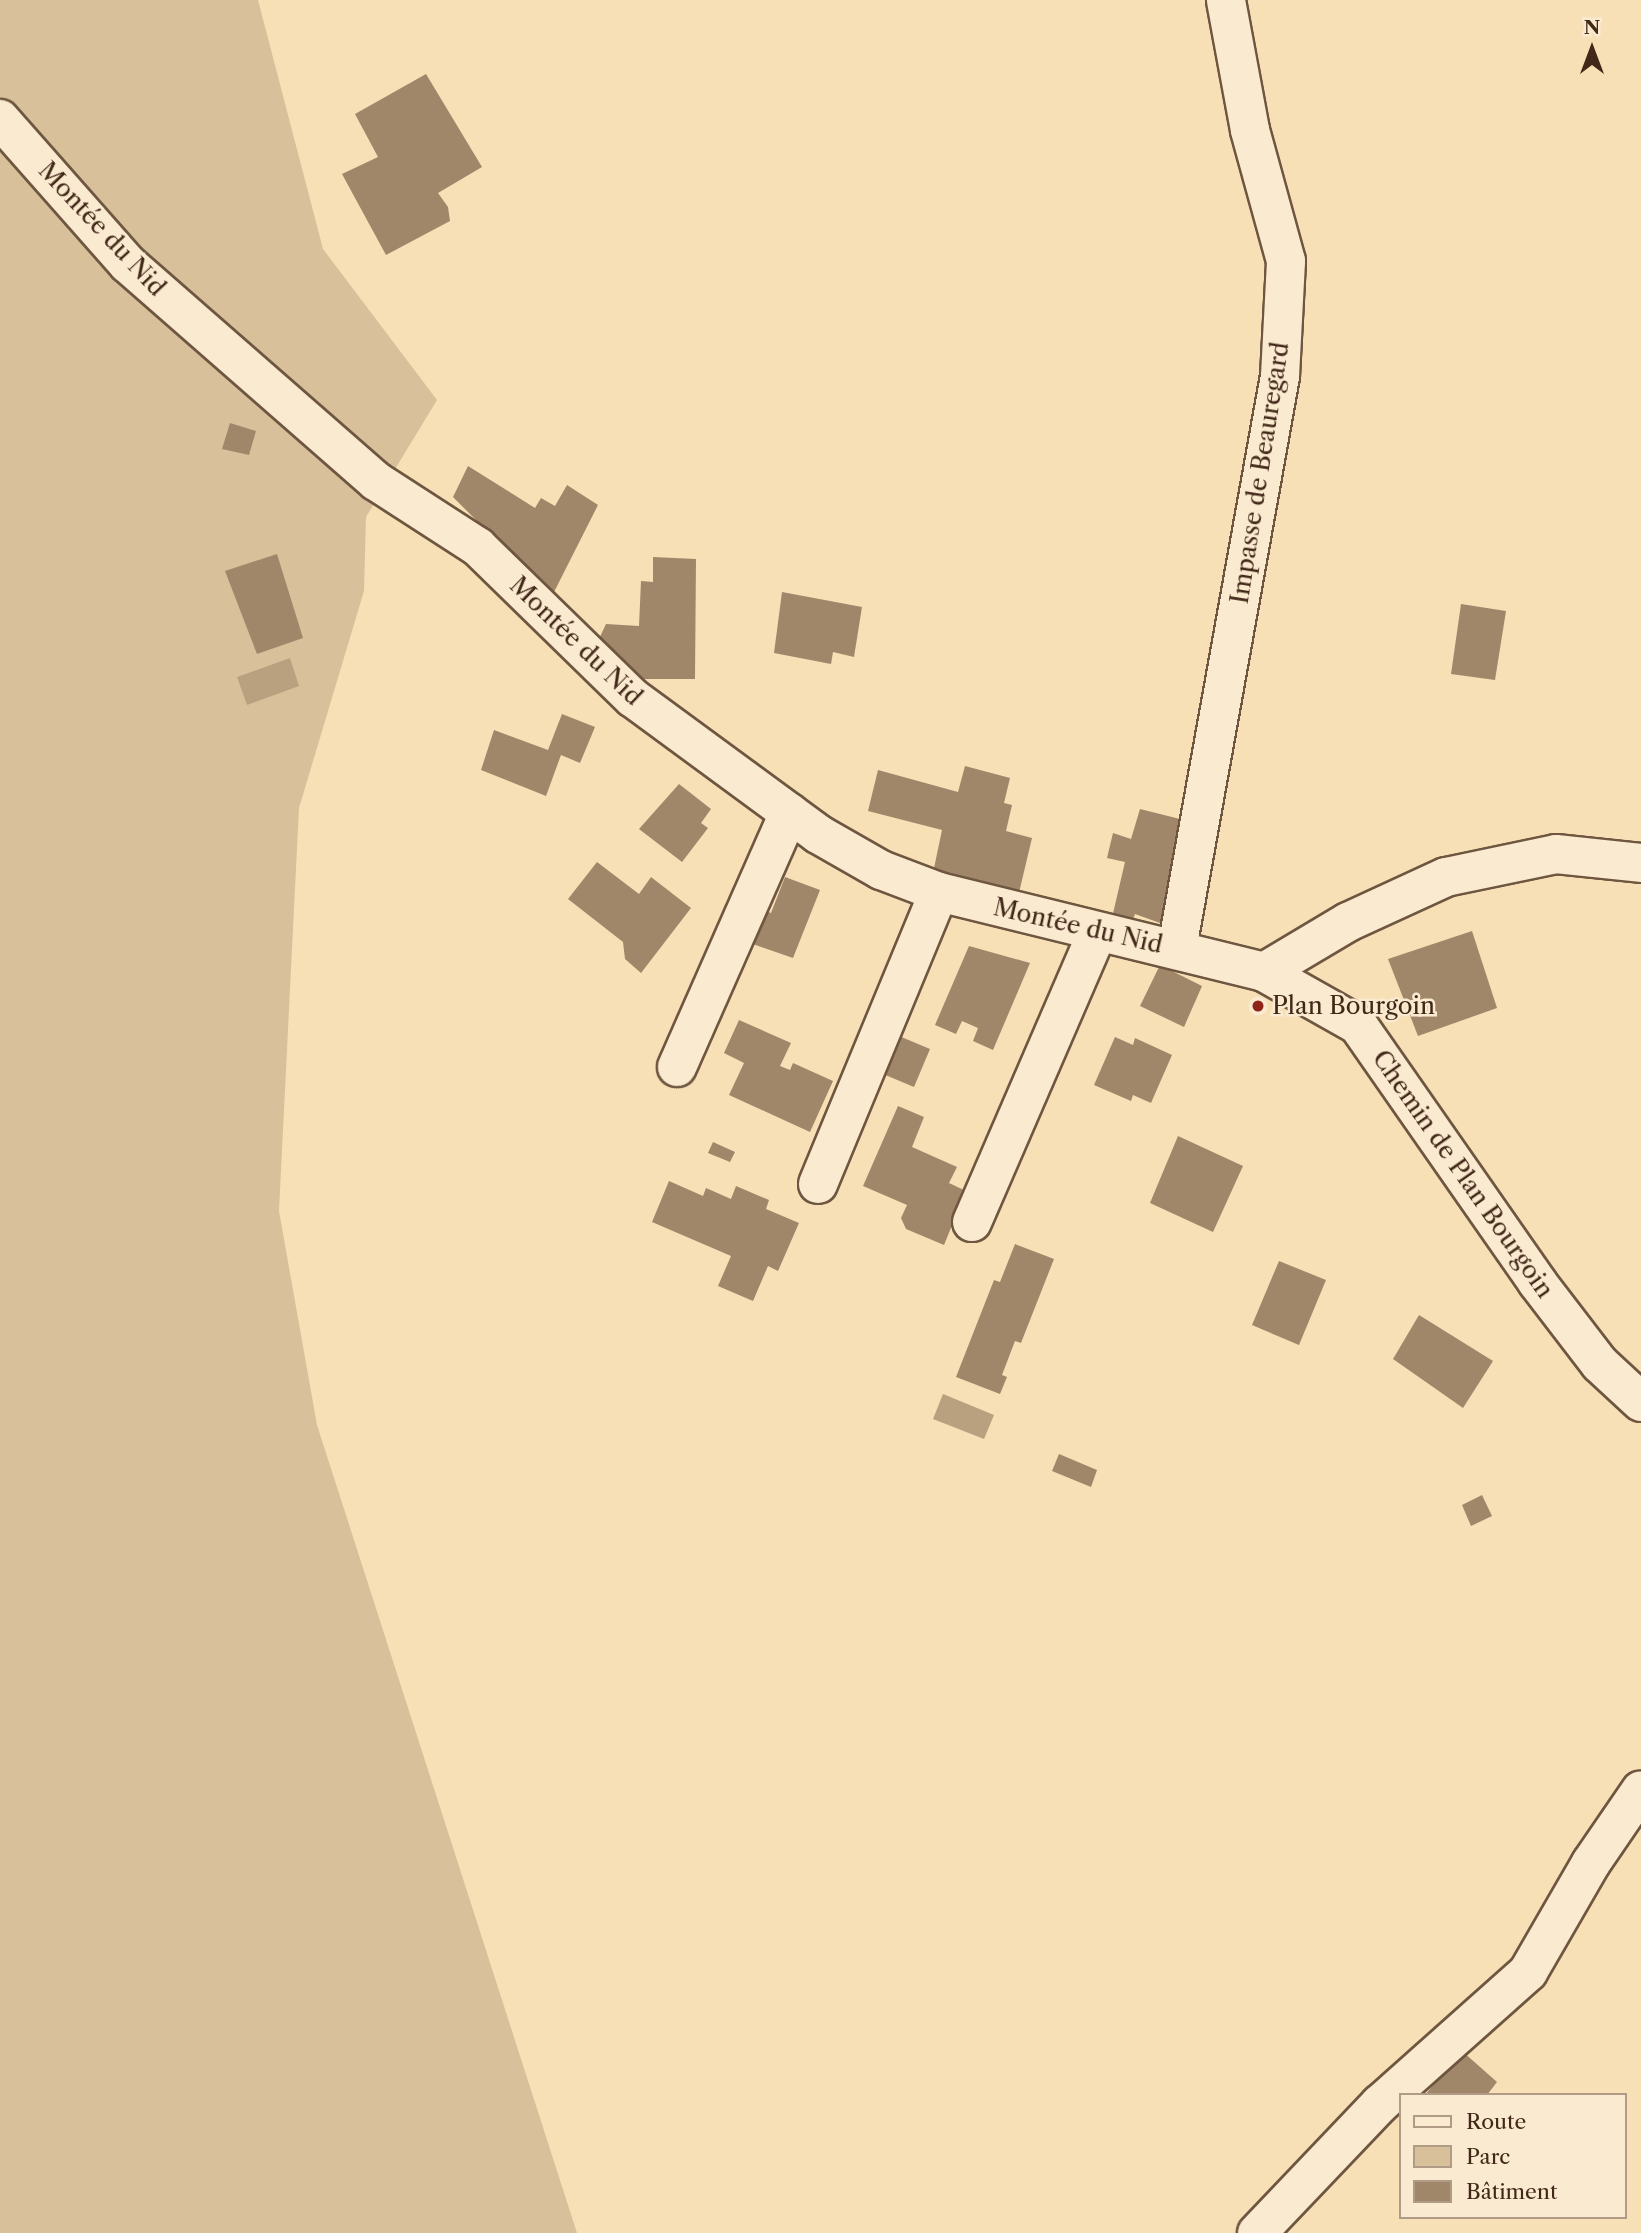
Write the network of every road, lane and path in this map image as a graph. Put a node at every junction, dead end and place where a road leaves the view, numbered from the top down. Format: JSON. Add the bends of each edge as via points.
{"nodes":[{"id":1,"x":1226,"y":0,"type":"edge"},
{"id":2,"x":0,"y":119,"type":"edge"},
{"id":3,"x":789,"y":813,"type":"junction"},
{"id":4,"x":1641,"y":863,"type":"edge"},
{"id":5,"x":939,"y":892,"type":"junction"},
{"id":6,"x":1097,"y":933,"type":"junction"},
{"id":7,"x":1177,"y":948,"type":"junction"},
{"id":8,"x":1264,"y":972,"type":"junction"},
{"id":9,"x":677,"y":1067,"type":"dead end"},
{"id":10,"x":818,"y":1184,"type":"dead end"},
{"id":11,"x":971,"y":1222,"type":"dead end"},
{"id":12,"x":1641,"y":1402,"type":"edge"},
{"id":13,"x":1641,"y":1790,"type":"edge"},
{"id":14,"x":1257,"y":2233,"type":"edge"}],
"edges":[{"from":1,"to":7,"type":"street","name":"Impasse de Beauregard","via":[[1250,130],[1286,261],[1280,376]]},
{"from":2,"to":3,"type":"street","name":"Montée du Nid","via":[[128,264],[376,481],[478,547],[633,698]]},
{"from":3,"to":5,"type":"street","name":"Montée du Nid","via":[[881,870]]},
{"from":3,"to":9,"type":"street"},
{"from":4,"to":8,"type":"street","via":[[1556,854],[1446,877],[1348,922]]},
{"from":5,"to":6,"type":"street","name":"Montée du Nid"},
{"from":5,"to":10,"type":"street"},
{"from":6,"to":7,"type":"street","name":"Montée du Nid"},
{"from":6,"to":11,"type":"street"},
{"from":7,"to":8,"type":"street","name":"Montée du Nid"},
{"from":8,"to":12,"type":"street","name":"Chemin de Plan Bourgoin","via":[[1358,1025],[1537,1282],[1600,1364]]},
{"from":13,"to":14,"type":"street","via":[[1591,1863],[1528,1972],[1380,2104]]}]}
